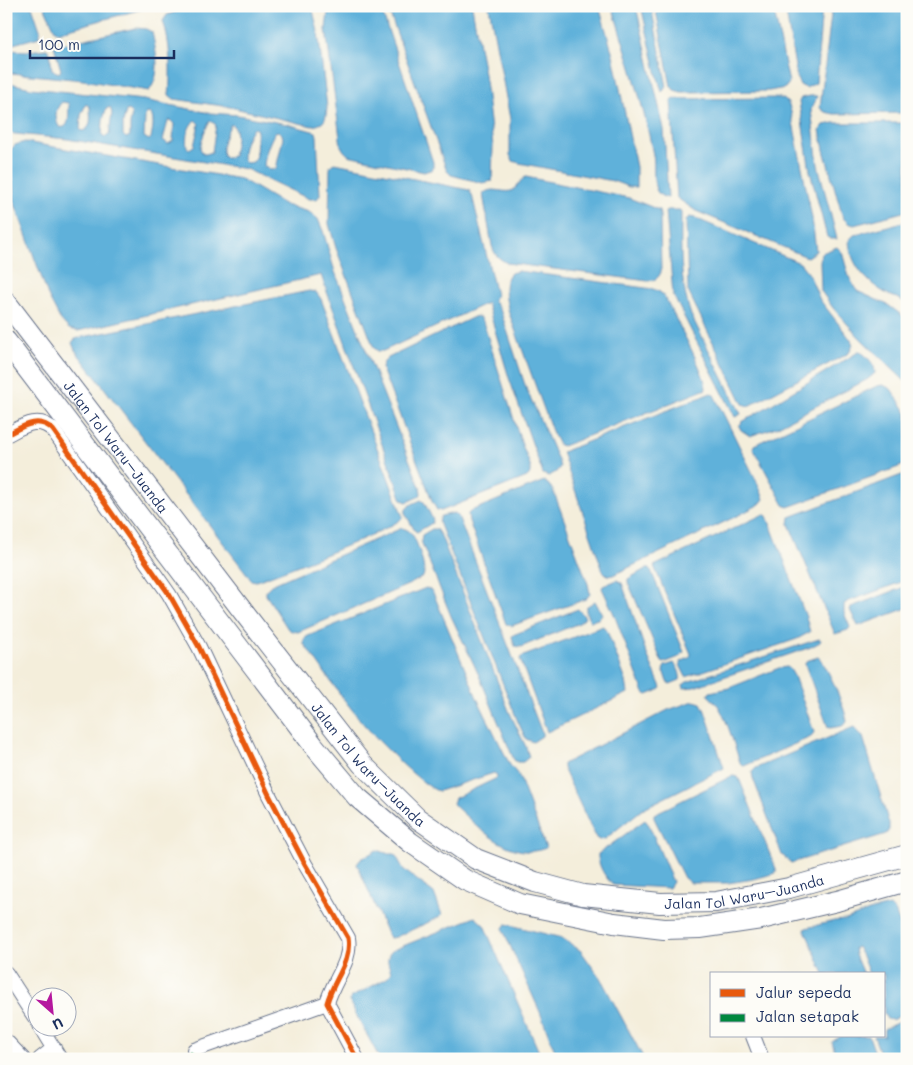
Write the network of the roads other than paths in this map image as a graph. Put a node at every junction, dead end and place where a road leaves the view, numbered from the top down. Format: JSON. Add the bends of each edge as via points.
{"nodes":[{"id":1,"x":6,"y":302,"type":"edge"},
{"id":2,"x":6,"y":341,"type":"edge"},
{"id":3,"x":6,"y":434,"type":"edge"},
{"id":4,"x":907,"y":855,"type":"edge"},
{"id":5,"x":907,"y":881,"type":"edge"},
{"id":6,"x":6,"y":973,"type":"edge"},
{"id":7,"x":327,"y":1003,"type":"junction"},
{"id":8,"x":28,"y":1007,"type":"edge"},
{"id":9,"x":47,"y":1038,"type":"edge"},
{"id":10,"x":754,"y":1038,"type":"edge"},
{"id":11,"x":6,"y":1041,"type":"edge"},
{"id":12,"x":194,"y":1050,"type":"dead end"},
{"id":13,"x":57,"y":1054,"type":"edge"},
{"id":14,"x":41,"y":1058,"type":"edge"},
{"id":15,"x":354,"y":1058,"type":"edge"},
{"id":16,"x":23,"y":1059,"type":"edge"},
{"id":17,"x":762,"y":1059,"type":"edge"}],
"edges":[{"from":1,"to":4,"type":"highway","name":"Jalan Tol Waru–Juanda","via":[[362,764],[418,818],[476,860],[535,882],[583,895],[660,904],[716,902],[789,888]]},
{"from":2,"to":5,"type":"highway","name":"Jalan Tol Waru–Juanda","via":[[314,746],[357,797],[410,842],[465,880],[520,904],[614,923],[664,929],[700,928],[761,918]]},
{"from":3,"to":7,"type":"street","via":[[32,422],[47,424],[169,594],[195,640],[269,795],[348,938],[348,959]]},
{"from":6,"to":8,"type":"street"},
{"from":7,"to":12,"type":"street"},
{"from":7,"to":15,"type":"street"},
{"from":9,"to":13,"type":"street"},
{"from":10,"to":17,"type":"street"},
{"from":11,"to":16,"type":"street"},
{"from":13,"to":14,"type":"street"}]}
